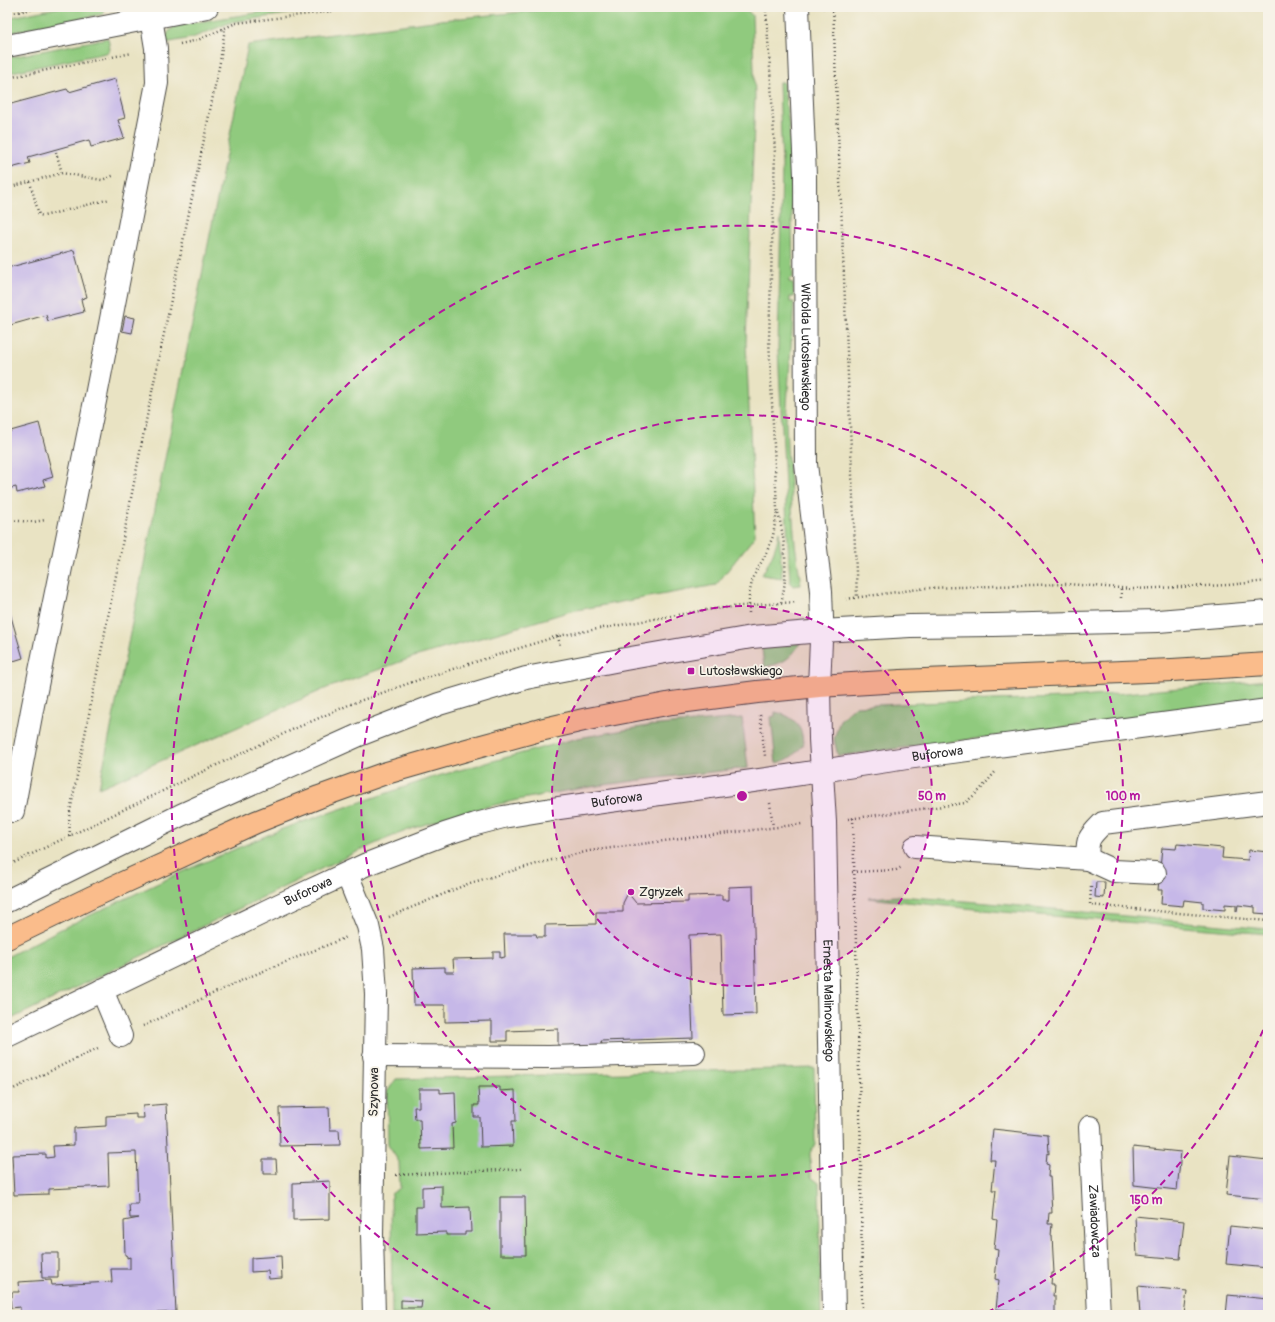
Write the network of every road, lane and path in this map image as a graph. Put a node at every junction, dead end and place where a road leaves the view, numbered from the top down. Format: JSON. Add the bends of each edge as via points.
{"nodes":[{"id":1,"x":43,"y":7,"type":"edge"},
{"id":2,"x":207,"y":7,"type":"edge"},
{"id":3,"x":365,"y":7,"type":"edge"},
{"id":4,"x":765,"y":7,"type":"edge"},
{"id":5,"x":798,"y":7,"type":"edge"},
{"id":6,"x":833,"y":7,"type":"edge"},
{"id":7,"x":7,"y":14,"type":"edge"},
{"id":8,"x":151,"y":18,"type":"junction"},
{"id":9,"x":225,"y":28,"type":"junction"},
{"id":10,"x":7,"y":46,"type":"edge"},
{"id":11,"x":156,"y":48,"type":"junction"},
{"id":12,"x":7,"y":78,"type":"edge"},
{"id":13,"x":56,"y":152,"type":"dead end"},
{"id":14,"x":62,"y":173,"type":"junction"},
{"id":15,"x":108,"y":177,"type":"dead end"},
{"id":16,"x":30,"y":182,"type":"junction"},
{"id":17,"x":7,"y":188,"type":"edge"},
{"id":18,"x":117,"y":197,"type":"dead end"},
{"id":19,"x":777,"y":509,"type":"junction"},
{"id":20,"x":7,"y":520,"type":"edge"},
{"id":21,"x":38,"y":522,"type":"dead end"},
{"id":22,"x":1268,"y":581,"type":"edge"},
{"id":23,"x":857,"y":597,"type":"junction"},
{"id":24,"x":845,"y":599,"type":"dead end"},
{"id":25,"x":781,"y":603,"type":"dead end"},
{"id":26,"x":748,"y":606,"type":"dead end"},
{"id":27,"x":1268,"y":612,"type":"edge"},
{"id":28,"x":822,"y":631,"type":"junction"},
{"id":29,"x":1268,"y":664,"type":"edge"},
{"id":30,"x":820,"y":686,"type":"junction"},
{"id":31,"x":1268,"y":710,"type":"edge"},
{"id":32,"x":760,"y":711,"type":"dead end"},
{"id":33,"x":765,"y":762,"type":"dead end"},
{"id":34,"x":999,"y":768,"type":"dead end"},
{"id":35,"x":821,"y":771,"type":"junction"},
{"id":36,"x":769,"y":799,"type":"dead end"},
{"id":37,"x":1268,"y":802,"type":"edge"},
{"id":38,"x":14,"y":811,"type":"dead end"},
{"id":39,"x":853,"y":818,"type":"junction"},
{"id":40,"x":846,"y":820,"type":"dead end"},
{"id":41,"x":809,"y":824,"type":"dead end"},
{"id":42,"x":773,"y":828,"type":"junction"},
{"id":43,"x":70,"y":836,"type":"dead end"},
{"id":44,"x":915,"y":847,"type":"joint"},
{"id":45,"x":1088,"y":859,"type":"junction"},
{"id":46,"x":854,"y":872,"type":"junction"},
{"id":47,"x":1155,"y":872,"type":"dead end"},
{"id":48,"x":826,"y":873,"type":"junction"},
{"id":49,"x":347,"y":874,"type":"junction"},
{"id":50,"x":7,"y":901,"type":"edge"},
{"id":51,"x":1268,"y":921,"type":"edge"},
{"id":52,"x":368,"y":926,"type":"junction"},
{"id":53,"x":7,"y":938,"type":"edge"},
{"id":54,"x":102,"y":990,"type":"junction"},
{"id":55,"x":7,"y":1036,"type":"edge"},
{"id":56,"x":121,"y":1036,"type":"junction"},
{"id":57,"x":694,"y":1053,"type":"dead end"},
{"id":58,"x":374,"y":1056,"type":"junction"},
{"id":59,"x":7,"y":1092,"type":"edge"},
{"id":60,"x":1090,"y":1127,"type":"dead end"},
{"id":61,"x":521,"y":1169,"type":"dead end"},
{"id":62,"x":373,"y":1175,"type":"junction"},
{"id":63,"x":374,"y":1315,"type":"edge"},
{"id":64,"x":834,"y":1315,"type":"edge"},
{"id":65,"x":862,"y":1315,"type":"edge"},
{"id":66,"x":1099,"y":1315,"type":"edge"}],
"edges":[{"from":1,"to":7,"type":"path"},
{"from":2,"to":8,"type":"street"},
{"from":3,"to":9,"type":"path","via":[[236,23]]},
{"from":4,"to":19,"type":"path","via":[[775,153],[769,339]]},
{"from":5,"to":28,"type":"street","name":"Witolda Lutosławskiego","via":[[805,176],[806,464]]},
{"from":6,"to":23,"type":"path"},
{"from":8,"to":10,"type":"street"},
{"from":8,"to":11,"type":"street"},
{"from":9,"to":11,"type":"path","via":[[198,40]]},
{"from":9,"to":43,"type":"path","via":[[69,817]]},
{"from":11,"to":12,"type":"path"},
{"from":11,"to":38,"type":"street","via":[[156,90]]},
{"from":13,"to":14,"type":"path"},
{"from":14,"to":15,"type":"path","via":[[102,180]]},
{"from":14,"to":16,"type":"path"},
{"from":16,"to":17,"type":"path"},
{"from":16,"to":18,"type":"path","via":[[37,211],[39,215],[44,216]]},
{"from":19,"to":25,"type":"path","via":[[783,531],[785,577]]},
{"from":19,"to":26,"type":"path","via":[[773,536],[753,577]]},
{"from":20,"to":21,"type":"path"},
{"from":22,"to":23,"type":"path","via":[[1133,589],[1067,584],[926,588]]},
{"from":23,"to":24,"type":"path"},
{"from":27,"to":28,"type":"street","via":[[1158,621],[910,626]]},
{"from":28,"to":30,"type":"street","name":"Witolda Lutosławskiego"},
{"from":28,"to":50,"type":"street","via":[[752,637],[618,660],[526,678],[439,704],[359,735],[181,815]]},
{"from":29,"to":30,"type":"main road"},
{"from":30,"to":35,"type":"street","name":"Ernesta Malinowskiego"},
{"from":30,"to":53,"type":"main road","via":[[672,703],[588,719],[383,774],[256,822]]},
{"from":31,"to":35,"type":"street","name":"Buforowa"},
{"from":32,"to":33,"type":"path"},
{"from":34,"to":39,"type":"path","via":[[965,803]]},
{"from":35,"to":48,"type":"street","name":"Ernesta Malinowskiego"},
{"from":35,"to":49,"type":"street","name":"Buforowa","via":[[504,817],[445,834]]},
{"from":36,"to":42,"type":"path"},
{"from":37,"to":45,"type":"street","via":[[1102,823],[1091,834],[1087,845]]},
{"from":39,"to":40,"type":"path"},
{"from":39,"to":46,"type":"path"},
{"from":41,"to":42,"type":"path"},
{"from":42,"to":52,"type":"path","via":[[589,852],[540,863],[470,883]]},
{"from":44,"to":45,"type":"street"},
{"from":44,"to":46,"type":"path","via":[[902,868]]},
{"from":45,"to":47,"type":"street","via":[[1114,871]]},
{"from":45,"to":51,"type":"path","via":[[1091,874],[1090,905]]},
{"from":46,"to":48,"type":"path"},
{"from":46,"to":65,"type":"path"},
{"from":48,"to":64,"type":"street","name":"Ernesta Malinowskiego"},
{"from":49,"to":52,"type":"street","name":"Szynowa"},
{"from":49,"to":54,"type":"street","name":"Buforowa"},
{"from":52,"to":56,"type":"path"},
{"from":52,"to":58,"type":"street","name":"Szynowa","via":[[373,949],[376,994]]},
{"from":54,"to":55,"type":"street","name":"Buforowa"},
{"from":54,"to":56,"type":"street"},
{"from":56,"to":59,"type":"path"},
{"from":57,"to":58,"type":"street","via":[[541,1057]]},
{"from":58,"to":62,"type":"street","name":"Szynowa"},
{"from":60,"to":66,"type":"street","name":"Zawiadowcza"},
{"from":61,"to":62,"type":"path"},
{"from":62,"to":63,"type":"street","name":"Szynowa"}]}
